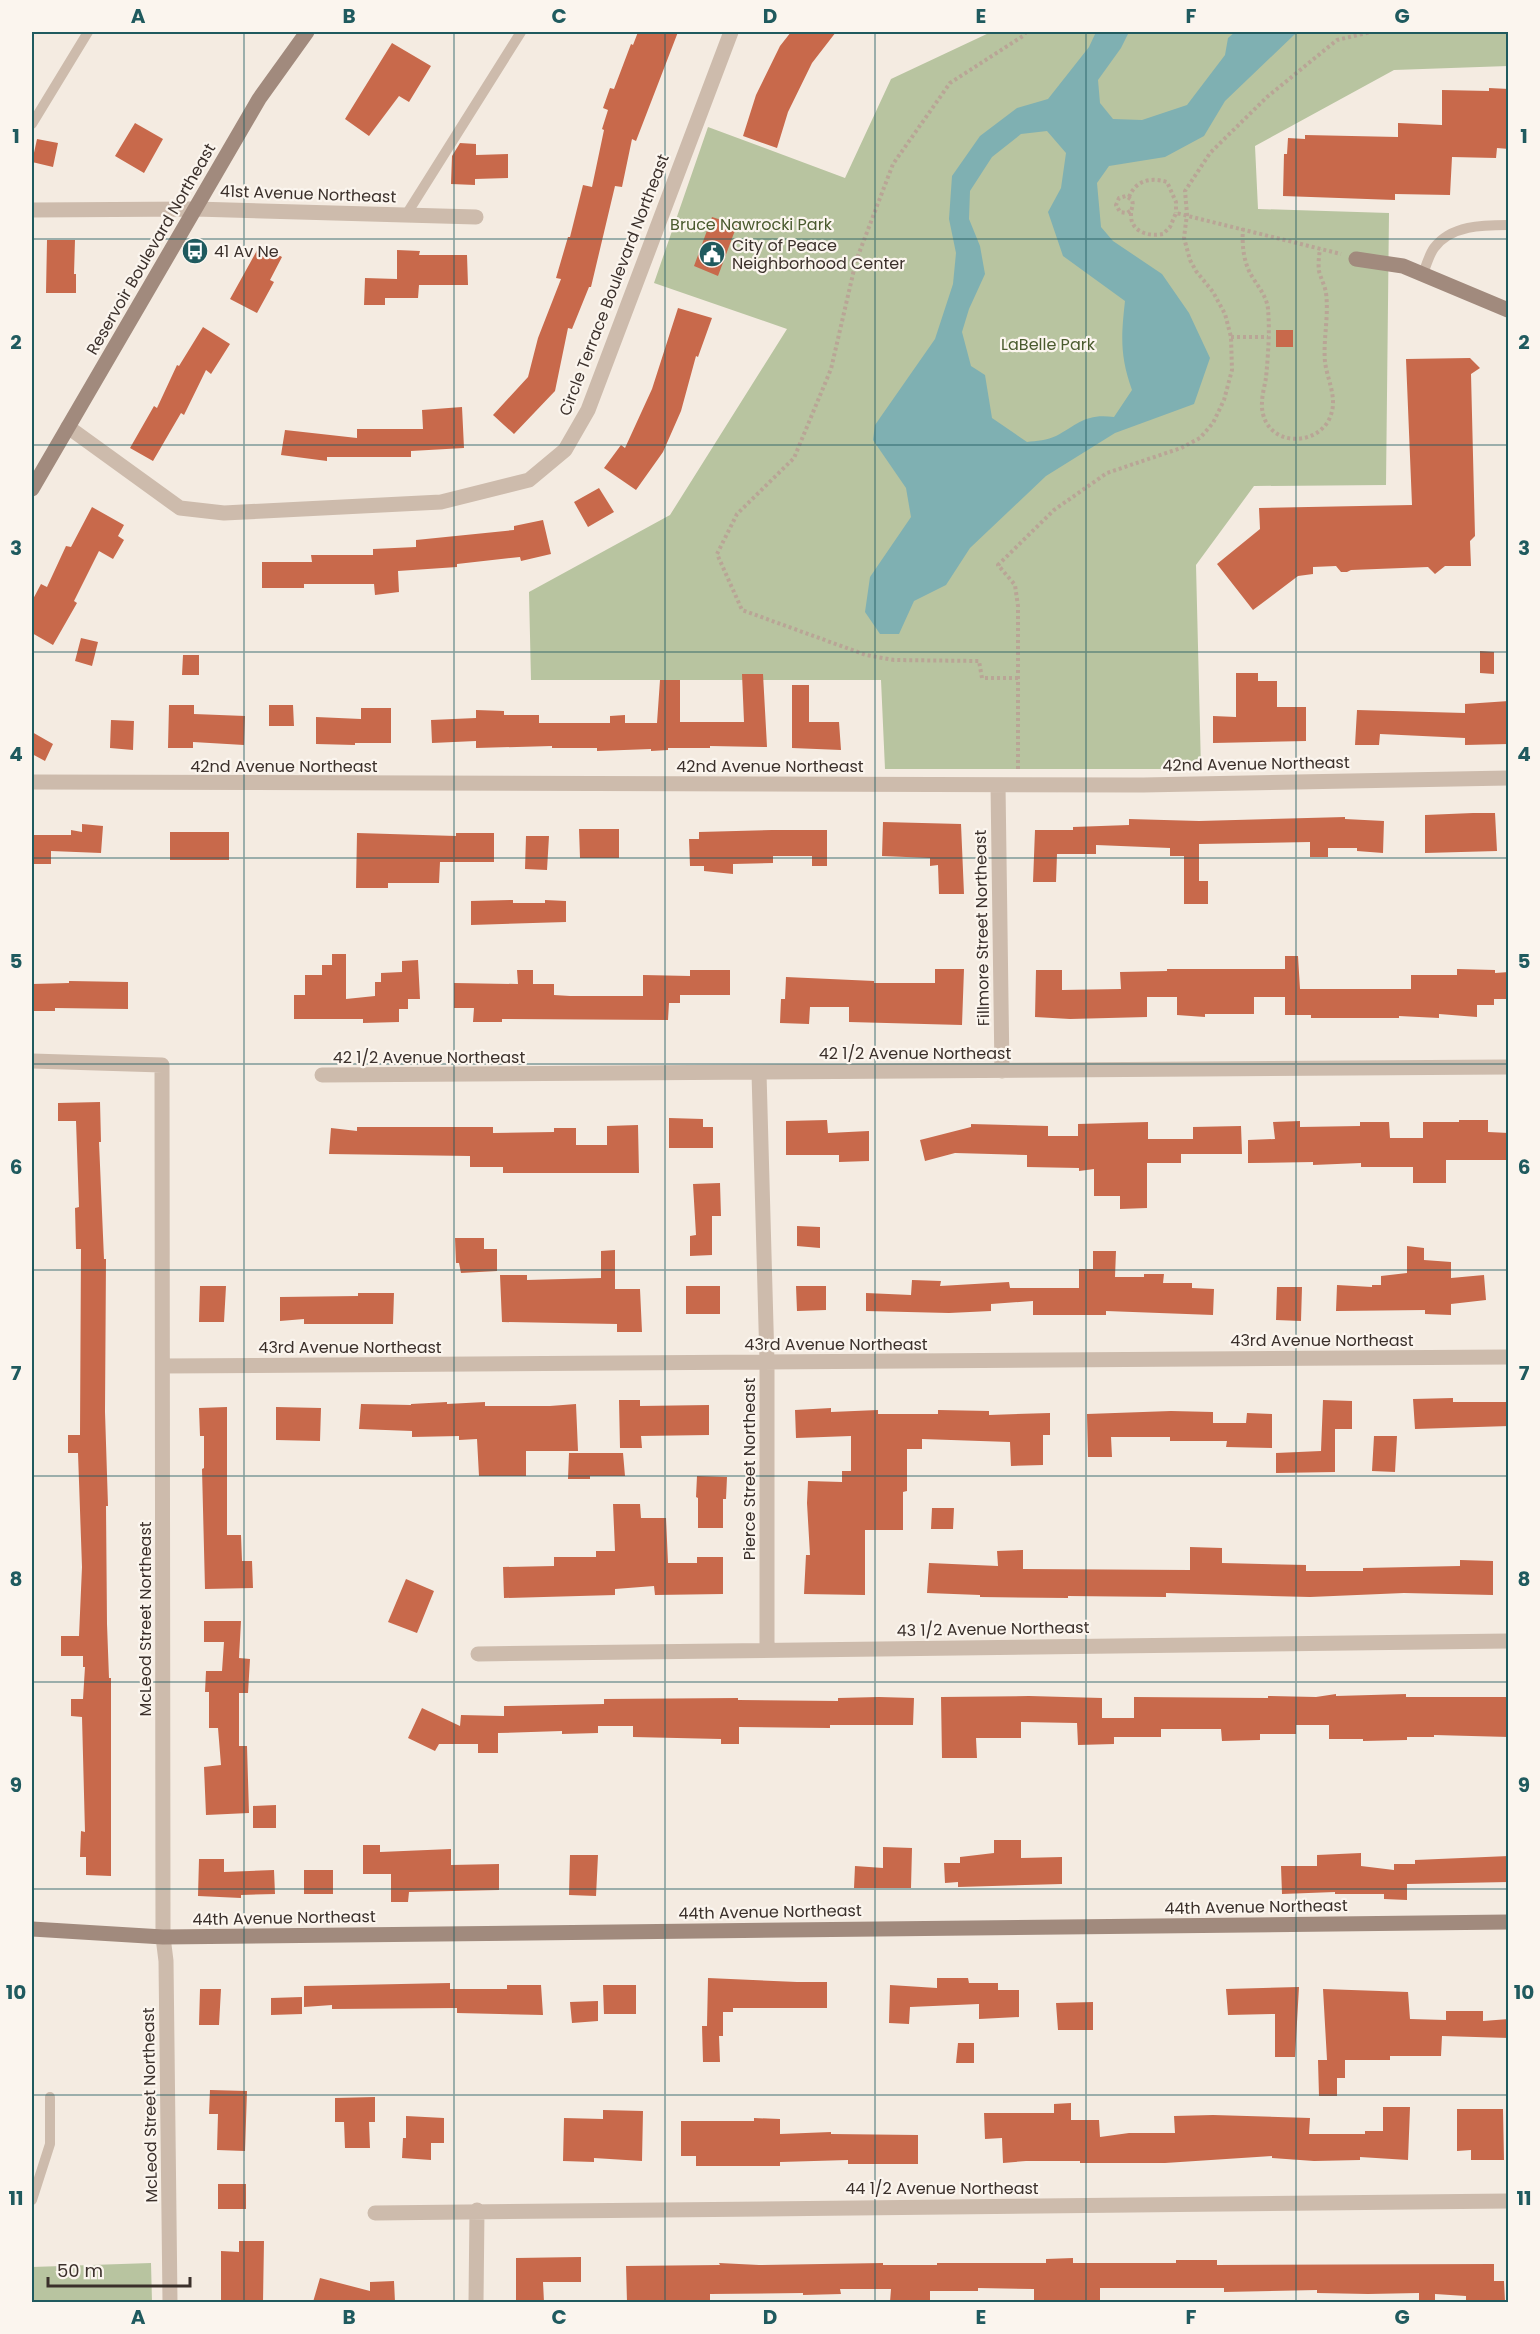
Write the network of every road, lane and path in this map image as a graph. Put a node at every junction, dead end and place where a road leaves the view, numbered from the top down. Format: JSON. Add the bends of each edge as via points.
{"nodes":[{"id":1,"x":88,"y":32,"type":"edge"},
{"id":2,"x":307,"y":32,"type":"edge"},
{"id":3,"x":521,"y":32,"type":"edge"},
{"id":4,"x":731,"y":32,"type":"edge"},
{"id":5,"x":1026,"y":32,"type":"edge"},
{"id":6,"x":1371,"y":32,"type":"edge"},
{"id":7,"x":32,"y":124,"type":"edge"},
{"id":8,"x":1130,"y":197,"type":"junction"},
{"id":9,"x":195,"y":209,"type":"junction"},
{"id":10,"x":32,"y":210,"type":"edge"},
{"id":11,"x":1130,"y":211,"type":"junction"},
{"id":12,"x":1176,"y":213,"type":"junction"},
{"id":13,"x":1187,"y":214,"type":"junction"},
{"id":14,"x":406,"y":215,"type":"junction"},
{"id":15,"x":476,"y":217,"type":"dead end"},
{"id":16,"x":1509,"y":225,"type":"edge"},
{"id":17,"x":1243,"y":228,"type":"junction"},
{"id":18,"x":1320,"y":249,"type":"junction"},
{"id":19,"x":1356,"y":259,"type":"joint"},
{"id":20,"x":1423,"y":274,"type":"junction"},
{"id":21,"x":1509,"y":310,"type":"edge"},
{"id":22,"x":1231,"y":337,"type":"junction"},
{"id":23,"x":1268,"y":337,"type":"junction"},
{"id":24,"x":68,"y":427,"type":"junction"},
{"id":25,"x":32,"y":489,"type":"edge"},
{"id":26,"x":1018,"y":678,"type":"junction"},
{"id":27,"x":1509,"y":778,"type":"edge"},
{"id":28,"x":32,"y":782,"type":"edge"},
{"id":29,"x":1018,"y":784,"type":"junction"},
{"id":30,"x":998,"y":785,"type":"junction"},
{"id":31,"x":32,"y":1061,"type":"edge"},
{"id":32,"x":1509,"y":1067,"type":"edge"},
{"id":33,"x":1002,"y":1071,"type":"junction"},
{"id":34,"x":759,"y":1072,"type":"junction"},
{"id":35,"x":322,"y":1075,"type":"dead end"},
{"id":36,"x":1509,"y":1357,"type":"edge"},
{"id":37,"x":767,"y":1362,"type":"junction"},
{"id":38,"x":163,"y":1366,"type":"junction"},
{"id":39,"x":1509,"y":1641,"type":"edge"},
{"id":40,"x":767,"y":1650,"type":"junction"},
{"id":41,"x":478,"y":1654,"type":"dead end"},
{"id":42,"x":1509,"y":1922,"type":"edge"},
{"id":43,"x":32,"y":1929,"type":"edge"},
{"id":44,"x":163,"y":1937,"type":"junction"},
{"id":45,"x":50,"y":2097,"type":"dead end"},
{"id":46,"x":32,"y":2200,"type":"edge"},
{"id":47,"x":1509,"y":2201,"type":"edge"},
{"id":48,"x":477,"y":2210,"type":"junction"},
{"id":49,"x":375,"y":2212,"type":"dead end"},
{"id":50,"x":170,"y":2302,"type":"edge"},
{"id":51,"x":476,"y":2302,"type":"edge"}],
"edges":[{"from":1,"to":7,"type":"lane"},
{"from":2,"to":9,"type":"street","name":"Reservoir Boulevard Northeast","via":[[259,99]]},
{"from":3,"to":14,"type":"lane"},
{"from":4,"to":24,"type":"street","name":"Circle Terrace Boulevard Northeast","via":[[588,410],[565,450],[529,480],[441,502],[224,513],[180,508]]},
{"from":5,"to":26,"type":"path","via":[[950,83],[893,164],[856,261],[831,369],[794,458],[736,514],[717,554],[742,610],[866,655],[894,660],[979,661],[982,678]]},
{"from":6,"to":13,"type":"path","via":[[1337,40],[1267,96],[1210,153],[1185,191]]},
{"from":8,"to":11,"type":"path","via":[[1134,204]]},
{"from":8,"to":11,"type":"path","via":[[1122,196],[1116,201],[1123,213]]},
{"from":8,"to":12,"type":"path","via":[[1136,185],[1150,179],[1167,182],[1173,191]]},
{"from":9,"to":10,"type":"street","name":"41st Avenue Northeast"},
{"from":9,"to":14,"type":"street","name":"41st Avenue Northeast"},
{"from":9,"to":24,"type":"street","name":"Reservoir Boulevard Northeast"},
{"from":11,"to":12,"type":"path","via":[[1132,222],[1147,235],[1163,234]]},
{"from":12,"to":13,"type":"path"},
{"from":13,"to":17,"type":"path"},
{"from":13,"to":22,"type":"path","via":[[1184,238],[1190,260],[1225,314]]},
{"from":14,"to":15,"type":"street","name":"41st Avenue Northeast"},
{"from":16,"to":20,"type":"lane","via":[[1481,225],[1451,234],[1434,248]]},
{"from":17,"to":18,"type":"path"},
{"from":17,"to":23,"type":"path","via":[[1242,248],[1268,307]]},
{"from":18,"to":19,"type":"path"},
{"from":18,"to":23,"type":"path","via":[[1318,269],[1326,292],[1325,359],[1333,410],[1328,423],[1309,438],[1296,440],[1278,435],[1263,415]]},
{"from":19,"to":20,"type":"street"},
{"from":20,"to":21,"type":"street"},
{"from":22,"to":23,"type":"path"},
{"from":22,"to":26,"type":"path","via":[[1232,370],[1224,400],[1200,438],[1107,473],[1054,510],[998,565],[1015,585]]},
{"from":24,"to":25,"type":"street","name":"Reservoir Boulevard Northeast"},
{"from":26,"to":29,"type":"path"},
{"from":27,"to":29,"type":"street","name":"42nd Avenue Northeast"},
{"from":28,"to":30,"type":"street","name":"42nd Avenue Northeast"},
{"from":29,"to":30,"type":"street","name":"42nd Avenue Northeast"},
{"from":30,"to":33,"type":"street","name":"Fillmore Street Northeast"},
{"from":31,"to":38,"type":"street","name":"McLeod Street Northeast","via":[[162,1065]]},
{"from":32,"to":33,"type":"street","name":"42 1/2 Avenue Northeast"},
{"from":33,"to":34,"type":"street","name":"42 1/2 Avenue Northeast"},
{"from":34,"to":35,"type":"street","name":"42 1/2 Avenue Northeast"},
{"from":34,"to":37,"type":"street","name":"Pierce Street Northeast"},
{"from":36,"to":37,"type":"street","name":"43rd Avenue Northeast"},
{"from":37,"to":38,"type":"street","name":"43rd Avenue Northeast"},
{"from":37,"to":40,"type":"street","name":"Pierce Street Northeast"},
{"from":38,"to":44,"type":"street","name":"McLeod Street Northeast"},
{"from":39,"to":40,"type":"street","name":"43 1/2 Avenue Northeast"},
{"from":40,"to":41,"type":"street","name":"43 1/2 Avenue Northeast"},
{"from":42,"to":44,"type":"street","name":"44th Avenue Northeast"},
{"from":43,"to":44,"type":"street","name":"44th Avenue Northeast"},
{"from":44,"to":50,"type":"street","name":"McLeod Street Northeast"},
{"from":45,"to":46,"type":"lane","via":[[50,2144]]},
{"from":47,"to":48,"type":"street","name":"44 1/2 Avenue Northeast"},
{"from":48,"to":49,"type":"street","name":"44 1/2 Avenue Northeast"},
{"from":48,"to":51,"type":"street"}]}
